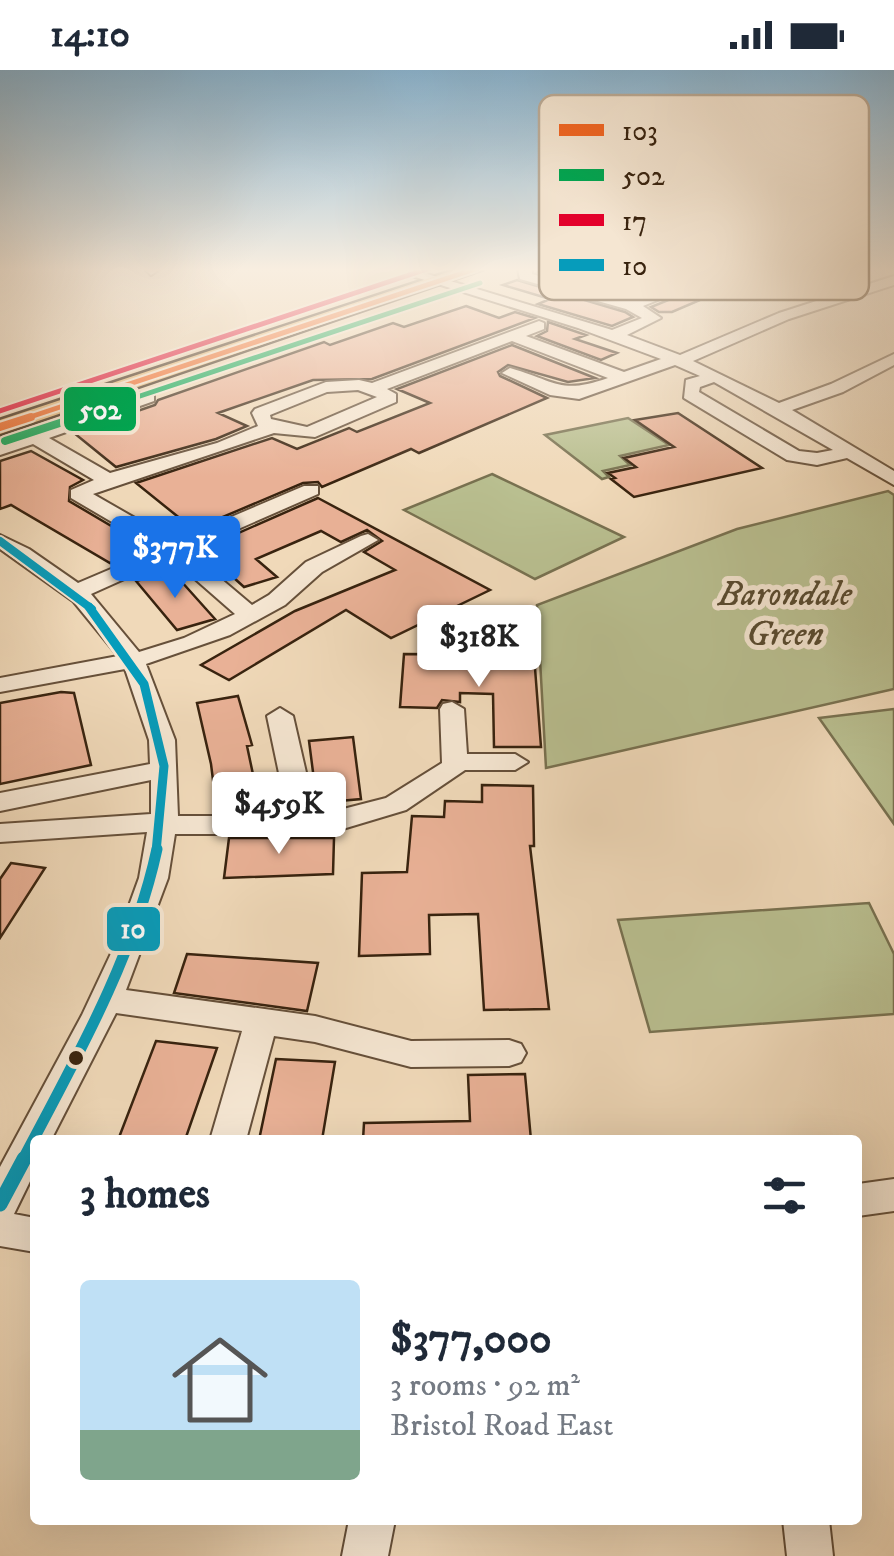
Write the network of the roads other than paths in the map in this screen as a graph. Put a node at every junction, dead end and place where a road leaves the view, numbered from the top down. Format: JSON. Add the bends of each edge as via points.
{"nodes":[{"id":1,"x":229,"y":338,"type":"edge"},
{"id":2,"x":251,"y":338,"type":"edge"},
{"id":3,"x":506,"y":338,"type":"edge"},
{"id":4,"x":518,"y":338,"type":"edge"},
{"id":5,"x":622,"y":338,"type":"edge"},
{"id":6,"x":730,"y":338,"type":"edge"},
{"id":7,"x":894,"y":359,"type":"edge"},
{"id":8,"x":678,"y":360,"type":"junction"},
{"id":9,"x":510,"y":374,"type":"dead end"},
{"id":10,"x":714,"y":377,"type":"junction"},
{"id":11,"x":624,"y":378,"type":"junction"},
{"id":12,"x":373,"y":388,"type":"junction"},
{"id":13,"x":148,"y":397,"type":"dead end"},
{"id":14,"x":0,"y":410,"type":"edge"},
{"id":15,"x":777,"y":410,"type":"junction"},
{"id":16,"x":0,"y":426,"type":"edge"},
{"id":17,"x":272,"y":427,"type":"junction"},
{"id":18,"x":34,"y":438,"type":"junction"},
{"id":19,"x":0,"y":450,"type":"edge"},
{"id":20,"x":848,"y":452,"type":"junction"},
{"id":21,"x":891,"y":475,"type":"edge"},
{"id":22,"x":108,"y":480,"type":"junction"},
{"id":23,"x":311,"y":490,"type":"dead end"},
{"id":24,"x":368,"y":540,"type":"dead end"},
{"id":25,"x":0,"y":541,"type":"edge"},
{"id":26,"x":173,"y":549,"type":"junction"},
{"id":27,"x":78,"y":591,"type":"junction"},
{"id":28,"x":250,"y":615,"type":"junction"},
{"id":29,"x":133,"y":660,"type":"junction"},
{"id":30,"x":0,"y":685,"type":"edge"},
{"id":31,"x":452,"y":709,"type":"dead end"},
{"id":32,"x":280,"y":716,"type":"dead end"},
{"id":33,"x":454,"y":762,"type":"junction"},
{"id":34,"x":515,"y":762,"type":"dead end"},
{"id":35,"x":164,"y":769,"type":"junction"},
{"id":36,"x":0,"y":802,"type":"edge"},
{"id":37,"x":164,"y":823,"type":"junction"},
{"id":38,"x":304,"y":825,"type":"junction"},
{"id":39,"x":0,"y":833,"type":"edge"},
{"id":40,"x":104,"y":1000,"type":"junction"},
{"id":41,"x":261,"y":1024,"type":"junction"},
{"id":42,"x":509,"y":1053,"type":"dead end"},
{"id":43,"x":35,"y":1135,"type":"edge"},
{"id":44,"x":229,"y":1135,"type":"edge"},
{"id":45,"x":30,"y":1145,"type":"edge"},
{"id":46,"x":894,"y":1195,"type":"edge"},
{"id":47,"x":862,"y":1199,"type":"edge"},
{"id":48,"x":0,"y":1204,"type":"edge"},
{"id":49,"x":0,"y":1229,"type":"edge"},
{"id":50,"x":30,"y":1233,"type":"edge"},
{"id":51,"x":371,"y":1525,"type":"edge"},
{"id":52,"x":807,"y":1525,"type":"edge"},
{"id":53,"x":365,"y":1556,"type":"edge"},
{"id":54,"x":810,"y":1556,"type":"edge"}],
"edges":[{"from":1,"to":14,"type":"main road"},
{"from":2,"to":16,"type":"main road"},
{"from":3,"to":12,"type":"street"},
{"from":4,"to":11,"type":"street"},
{"from":5,"to":8,"type":"street"},
{"from":6,"to":8,"type":"street"},
{"from":7,"to":15,"type":"street"},
{"from":8,"to":10,"type":"street"},
{"from":8,"to":11,"type":"street"},
{"from":9,"to":11,"type":"street","via":[[579,394]]},
{"from":10,"to":15,"type":"street"},
{"from":10,"to":20,"type":"street","via":[[692,384],[690,394],[789,454],[813,460]]},
{"from":12,"to":17,"type":"street","via":[[349,382],[260,412]]},
{"from":12,"to":17,"type":"street","via":[[390,398],[309,432]]},
{"from":13,"to":18,"type":"street"},
{"from":15,"to":20,"type":"street"},
{"from":17,"to":22,"type":"street"},
{"from":18,"to":19,"type":"street"},
{"from":18,"to":22,"type":"street"},
{"from":20,"to":21,"type":"street"},
{"from":22,"to":26,"type":"street","via":[[78,494]]},
{"from":23,"to":26,"type":"street"},
{"from":24,"to":28,"type":"street","via":[[314,568]]},
{"from":25,"to":27,"type":"street"},
{"from":26,"to":27,"type":"street"},
{"from":26,"to":28,"type":"street"},
{"from":27,"to":29,"type":"street"},
{"from":28,"to":29,"type":"street","via":[[220,634]]},
{"from":29,"to":30,"type":"street"},
{"from":29,"to":35,"type":"street","via":[[150,693]]},
{"from":31,"to":33,"type":"street"},
{"from":32,"to":38,"type":"street"},
{"from":33,"to":34,"type":"street"},
{"from":33,"to":38,"type":"street","via":[[396,804]]},
{"from":35,"to":36,"type":"street"},
{"from":35,"to":37,"type":"street"},
{"from":37,"to":38,"type":"street"},
{"from":37,"to":39,"type":"street"},
{"from":37,"to":40,"type":"street","via":[[144,908]]},
{"from":40,"to":41,"type":"street"},
{"from":40,"to":43,"type":"street"},
{"from":41,"to":42,"type":"street","via":[[315,1029],[411,1054]]},
{"from":41,"to":44,"type":"street"},
{"from":45,"to":48,"type":"street"},
{"from":46,"to":47,"type":"street"},
{"from":49,"to":50,"type":"street"},
{"from":51,"to":53,"type":"street"},
{"from":52,"to":54,"type":"street"}]}
